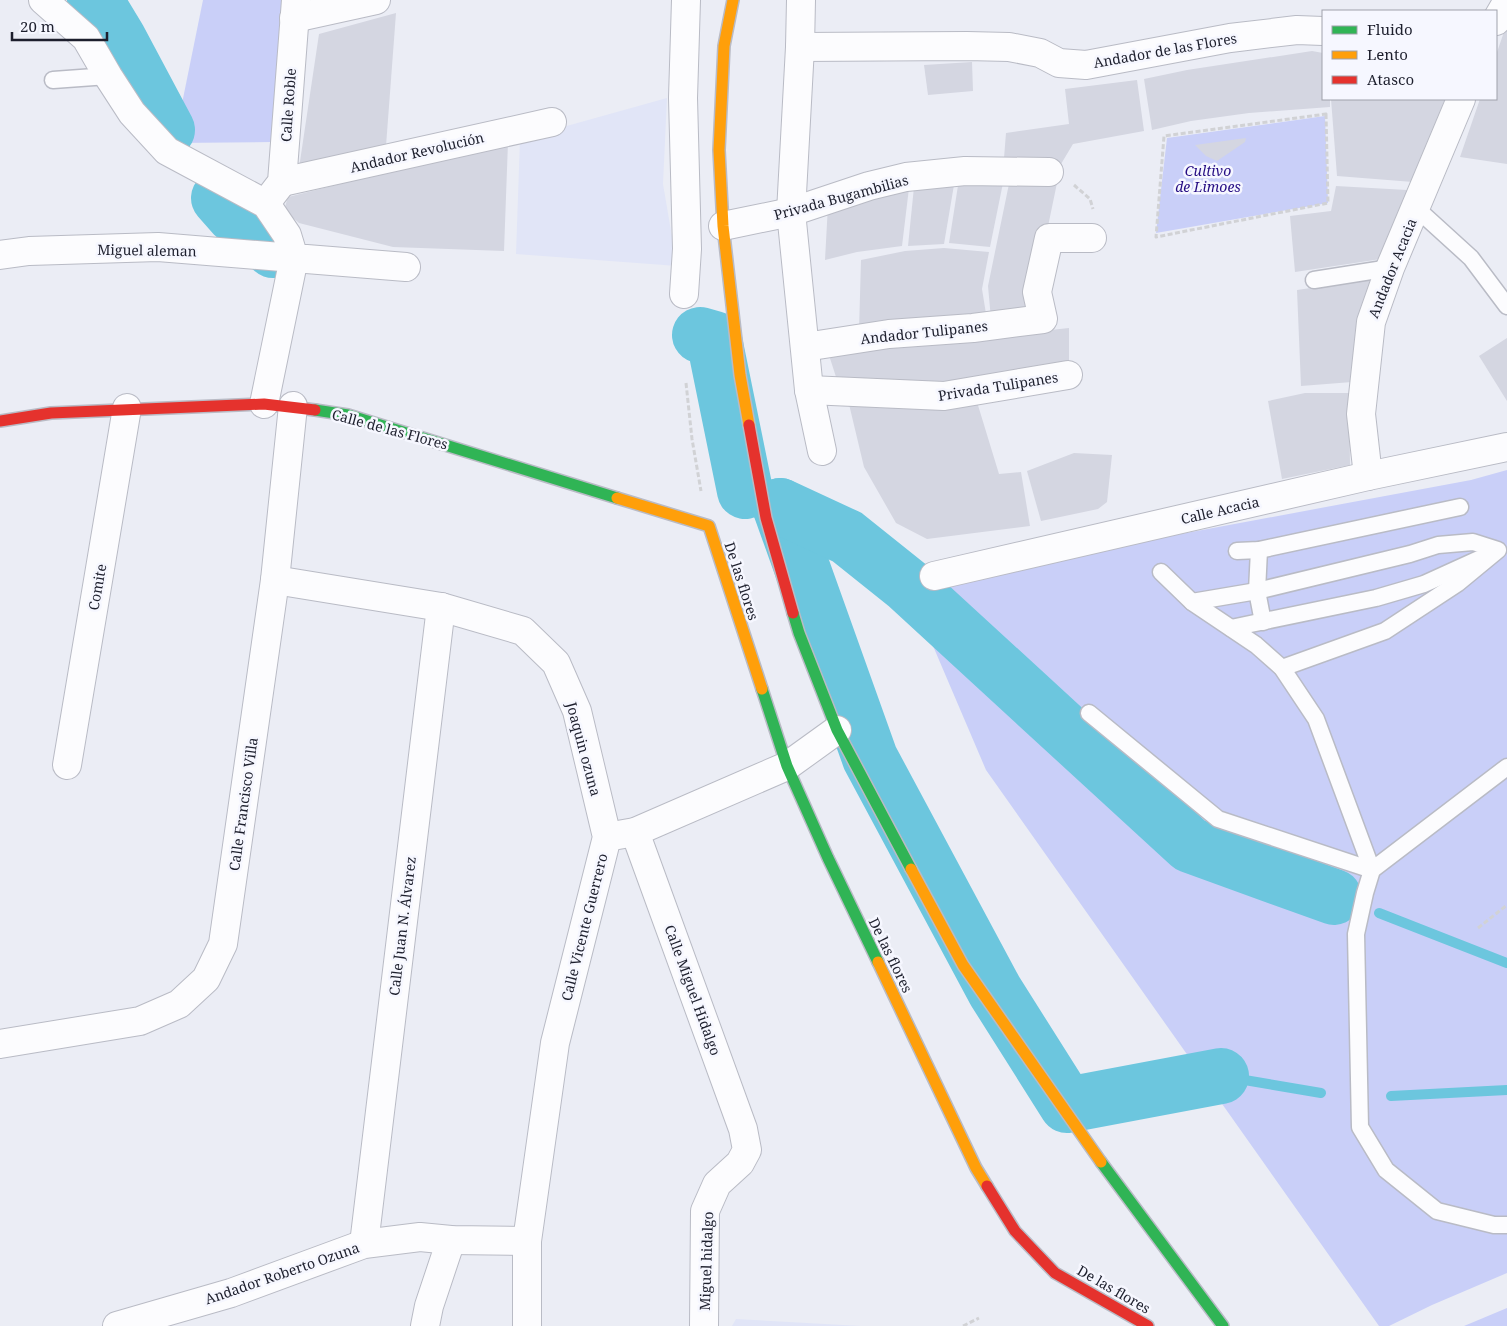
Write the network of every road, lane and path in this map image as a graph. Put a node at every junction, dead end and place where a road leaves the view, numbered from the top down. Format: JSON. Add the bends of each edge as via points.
{"nodes":[{"id":1,"x":43,"y":0,"type":"edge"},
{"id":2,"x":376,"y":0,"type":"edge"},
{"id":3,"x":686,"y":0,"type":"edge"},
{"id":4,"x":733,"y":0,"type":"edge"},
{"id":5,"x":801,"y":0,"type":"edge"},
{"id":6,"x":295,"y":9,"type":"edge"},
{"id":7,"x":1322,"y":31,"type":"edge"},
{"id":8,"x":800,"y":47,"type":"junction"},
{"id":9,"x":108,"y":76,"type":"junction"},
{"id":10,"x":53,"y":80,"type":"dead end"},
{"id":11,"x":1461,"y":100,"type":"edge"},
{"id":12,"x":552,"y":122,"type":"dead end"},
{"id":13,"x":1049,"y":172,"type":"joint"},
{"id":14,"x":282,"y":182,"type":"junction"},
{"id":15,"x":266,"y":204,"type":"junction"},
{"id":16,"x":1416,"y":208,"type":"junction"},
{"id":17,"x":791,"y":212,"type":"junction"},
{"id":18,"x":723,"y":226,"type":"junction"},
{"id":19,"x":1094,"y":227,"type":"joint"},
{"id":20,"x":1156,"y":237,"type":"joint"},
{"id":21,"x":0,"y":255,"type":"edge"},
{"id":22,"x":294,"y":258,"type":"junction"},
{"id":23,"x":406,"y":267,"type":"dead end"},
{"id":24,"x":1390,"y":268,"type":"junction"},
{"id":25,"x":1314,"y":280,"type":"dead end"},
{"id":26,"x":684,"y":294,"type":"dead end"},
{"id":27,"x":1507,"y":306,"type":"edge"},
{"id":28,"x":805,"y":347,"type":"junction"},
{"id":29,"x":1068,"y":375,"type":"dead end"},
{"id":30,"x":686,"y":383,"type":"dead end"},
{"id":31,"x":809,"y":390,"type":"junction"},
{"id":32,"x":264,"y":404,"type":"junction"},
{"id":33,"x":293,"y":406,"type":"junction"},
{"id":34,"x":127,"y":408,"type":"junction"},
{"id":35,"x":0,"y":421,"type":"edge"},
{"id":36,"x":1507,"y":447,"type":"edge"},
{"id":37,"x":822,"y":451,"type":"dead end"},
{"id":38,"x":1368,"y":476,"type":"junction"},
{"id":39,"x":1460,"y":507,"type":"dead end"},
{"id":40,"x":709,"y":526,"type":"junction"},
{"id":41,"x":1259,"y":550,"type":"junction"},
{"id":42,"x":1498,"y":550,"type":"junction"},
{"id":43,"x":1237,"y":552,"type":"dead end"},
{"id":44,"x":1161,"y":572,"type":"dead end"},
{"id":45,"x":934,"y":576,"type":"dead end"},
{"id":46,"x":275,"y":580,"type":"junction"},
{"id":47,"x":1257,"y":591,"type":"junction"},
{"id":48,"x":1192,"y":602,"type":"junction"},
{"id":49,"x":441,"y":607,"type":"junction"},
{"id":50,"x":1263,"y":622,"type":"junction"},
{"id":51,"x":1231,"y":628,"type":"junction"},
{"id":52,"x":1282,"y":668,"type":"junction"},
{"id":53,"x":1089,"y":713,"type":"dead end"},
{"id":54,"x":837,"y":730,"type":"junction"},
{"id":55,"x":67,"y":765,"type":"dead end"},
{"id":56,"x":787,"y":766,"type":"junction"},
{"id":57,"x":1507,"y":766,"type":"edge"},
{"id":58,"x":635,"y":832,"type":"junction"},
{"id":59,"x":607,"y":837,"type":"junction"},
{"id":60,"x":1372,"y":870,"type":"junction"},
{"id":61,"x":1507,"y":904,"type":"edge"},
{"id":62,"x":1478,"y":928,"type":"dead end"},
{"id":63,"x":0,"y":1044,"type":"edge"},
{"id":64,"x":747,"y":1150,"type":"joint"},
{"id":65,"x":1507,"y":1225,"type":"edge"},
{"id":66,"x":450,"y":1240,"type":"junction"},
{"id":67,"x":527,"y":1241,"type":"junction"},
{"id":68,"x":364,"y":1244,"type":"junction"},
{"id":69,"x":979,"y":1318,"type":"dead end"},
{"id":70,"x":117,"y":1326,"type":"edge"},
{"id":71,"x":425,"y":1326,"type":"edge"},
{"id":72,"x":527,"y":1326,"type":"edge"},
{"id":73,"x":704,"y":1326,"type":"edge"},
{"id":74,"x":963,"y":1326,"type":"edge"},
{"id":75,"x":1148,"y":1326,"type":"edge"},
{"id":76,"x":1223,"y":1326,"type":"edge"}],
"edges":[{"from":1,"to":9,"type":"street","via":[[86,38]]},
{"from":2,"to":6,"type":"street"},
{"from":3,"to":26,"type":"street","via":[[683,98],[687,249]]},
{"from":4,"to":18,"type":"main road","via":[[724,46],[719,150]]},
{"from":5,"to":8,"type":"street"},
{"from":6,"to":14,"type":"street","name":"Calle Roble"},
{"from":7,"to":8,"type":"street","name":"Andador de las Flores","via":[[1297,30],[1230,38],[1086,65],[1059,63],[1040,53],[1009,47]]},
{"from":8,"to":17,"type":"street"},
{"from":9,"to":10,"type":"lane"},
{"from":9,"to":15,"type":"street","via":[[132,113],[167,151]]},
{"from":11,"to":16,"type":"street","name":"Andador Acacia"},
{"from":12,"to":14,"type":"street","name":"Andador Revolución"},
{"from":13,"to":17,"type":"street","name":"Privada Bugambilias","via":[[965,171],[906,177]]},
{"from":13,"to":19,"type":"path","via":[[1070,182],[1090,199]]},
{"from":14,"to":15,"type":"street"},
{"from":15,"to":22,"type":"street","via":[[287,235]]},
{"from":16,"to":24,"type":"street","name":"Andador Acacia"},
{"from":16,"to":27,"type":"lane","via":[[1471,258]]},
{"from":17,"to":18,"type":"street","name":"Privada Bugambilias"},
{"from":17,"to":28,"type":"street"},
{"from":18,"to":54,"type":"main road","via":[[740,375],[766,518],[799,633]]},
{"from":19,"to":28,"type":"street","name":"Andador Tulipanes","via":[[1049,238],[1037,292],[1043,319],[889,334]]},
{"from":20,"to":20,"type":"path","via":[[1164,136],[1326,114],[1328,203]]},
{"from":21,"to":22,"type":"street","name":"Miguel aleman","via":[[29,251],[158,247]]},
{"from":22,"to":23,"type":"street","name":"Miguel aleman"},
{"from":22,"to":32,"type":"street"},
{"from":24,"to":25,"type":"lane"},
{"from":24,"to":38,"type":"street","name":"Andador Acacia","via":[[1371,322],[1361,414]]},
{"from":28,"to":31,"type":"street"},
{"from":29,"to":31,"type":"street","name":"Privada Tulipanes","via":[[944,396]]},
{"from":30,"to":40,"type":"path","via":[[693,447]]},
{"from":31,"to":37,"type":"street"},
{"from":32,"to":33,"type":"main road","name":"Calle de las Flores"},
{"from":32,"to":34,"type":"main road","name":"Calle de las Flores"},
{"from":33,"to":40,"type":"main road","name":"Calle de las Flores","via":[[348,415]]},
{"from":33,"to":46,"type":"street","name":"Calle Francisco Villa"},
{"from":34,"to":35,"type":"main road","name":"Calle de las Flores","via":[[51,413]]},
{"from":34,"to":55,"type":"street","name":"Comite"},
{"from":36,"to":38,"type":"street","name":"Calle Acacia"},
{"from":38,"to":45,"type":"street","name":"Calle Acacia"},
{"from":39,"to":41,"type":"lane"},
{"from":40,"to":56,"type":"main road","name":"De las flores"},
{"from":41,"to":43,"type":"lane"},
{"from":41,"to":47,"type":"lane"},
{"from":42,"to":47,"type":"lane","via":[[1474,542],[1438,544],[1410,554]]},
{"from":42,"to":50,"type":"lane","via":[[1424,584],[1376,598]]},
{"from":42,"to":52,"type":"lane","via":[[1458,583],[1385,631]]},
{"from":44,"to":48,"type":"lane"},
{"from":46,"to":49,"type":"street"},
{"from":46,"to":63,"type":"street","name":"Calle Francisco Villa","via":[[223,944],[206,979],[180,1004],[140,1021]]},
{"from":47,"to":48,"type":"lane"},
{"from":47,"to":50,"type":"lane"},
{"from":48,"to":51,"type":"lane"},
{"from":49,"to":59,"type":"street","name":"Joaquin ozuna","via":[[523,631],[556,663],[577,711]]},
{"from":49,"to":68,"type":"street","name":"Calle Juan N. Álvarez"},
{"from":50,"to":51,"type":"lane"},
{"from":51,"to":52,"type":"lane"},
{"from":52,"to":60,"type":"lane","via":[[1316,719]]},
{"from":53,"to":60,"type":"lane","via":[[1218,819]]},
{"from":54,"to":56,"type":"street","name":"Calle Vicente Guerrero"},
{"from":54,"to":76,"type":"main road","via":[[963,965],[1086,1142]]},
{"from":56,"to":58,"type":"street","name":"Calle Vicente Guerrero"},
{"from":56,"to":75,"type":"main road","name":"De las flores","via":[[976,1168],[1015,1231],[1055,1273]]},
{"from":57,"to":60,"type":"lane"},
{"from":58,"to":59,"type":"street","name":"Calle Vicente Guerrero"},
{"from":58,"to":64,"type":"street","name":"Calle Miguel Hidalgo","via":[[743,1129]]},
{"from":59,"to":67,"type":"street","name":"Calle Vicente Guerrero","via":[[555,1043]]},
{"from":60,"to":65,"type":"lane","via":[[1356,934],[1360,1127],[1386,1170],[1437,1211],[1494,1225]]},
{"from":61,"to":62,"type":"path"},
{"from":64,"to":73,"type":"street","name":"Miguel hidalgo","via":[[740,1163],[717,1184],[705,1211]]},
{"from":66,"to":67,"type":"street","name":"Andador Roberto Ozuna"},
{"from":66,"to":68,"type":"street","name":"Andador Roberto Ozuna","via":[[420,1237]]},
{"from":66,"to":71,"type":"street"},
{"from":67,"to":72,"type":"street","name":"Calle Vicente Guerrero"},
{"from":68,"to":70,"type":"street","name":"Andador Roberto Ozuna","via":[[231,1294]]},
{"from":69,"to":74,"type":"path"}]}
